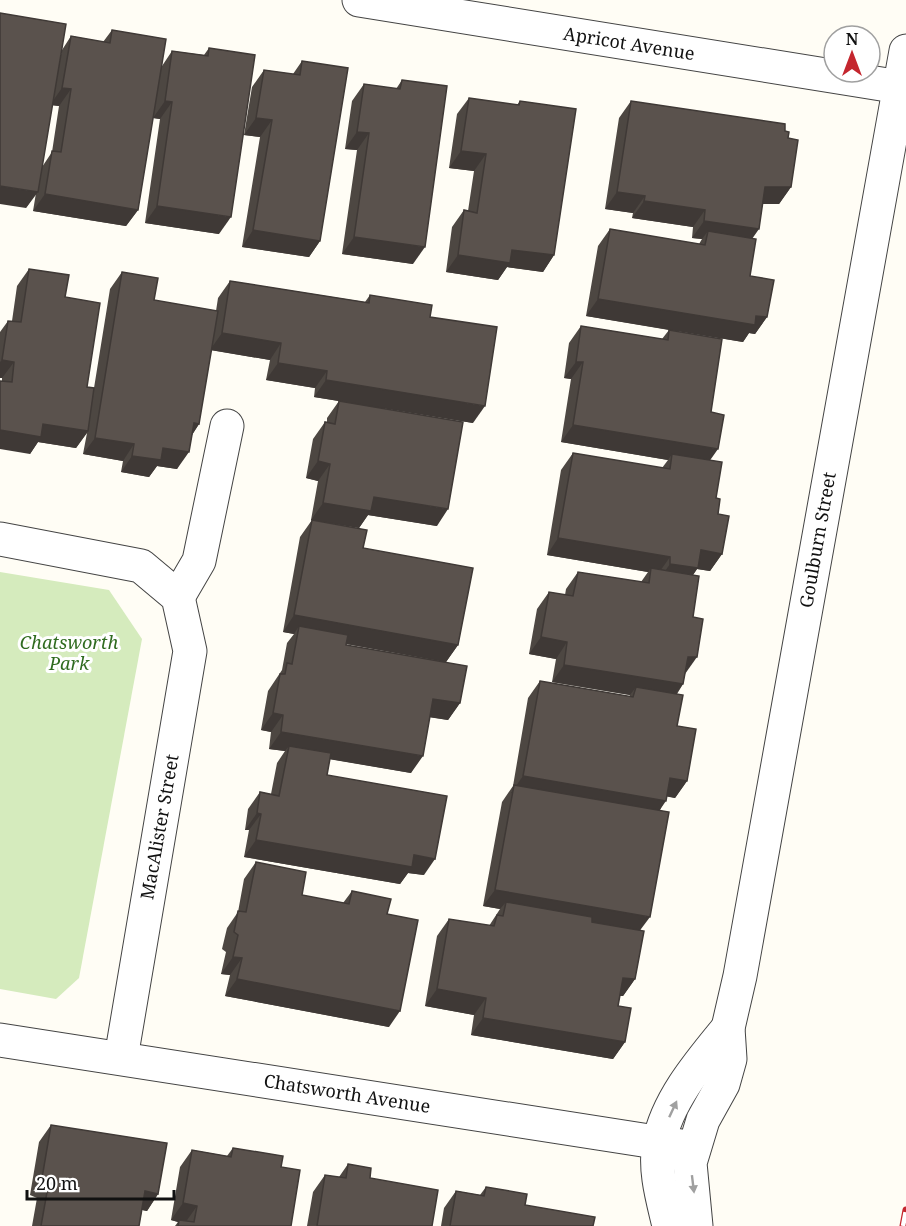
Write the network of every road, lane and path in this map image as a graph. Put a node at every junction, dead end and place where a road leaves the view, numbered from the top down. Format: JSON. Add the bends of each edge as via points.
{"nodes":[{"id":1,"x":359,"y":0,"type":"edge"},
{"id":2,"x":906,"y":51,"type":"edge"},
{"id":3,"x":900,"y":87,"type":"junction"},
{"id":4,"x":227,"y":426,"type":"dead end"},
{"id":5,"x":0,"y":539,"type":"edge"},
{"id":6,"x":178,"y":597,"type":"junction"},
{"id":7,"x":728,"y":1028,"type":"junction"},
{"id":8,"x":0,"y":1040,"type":"edge"},
{"id":9,"x":121,"y":1058,"type":"junction"},
{"id":10,"x":659,"y":1143,"type":"junction"},
{"id":11,"x":694,"y":1148,"type":"junction"},
{"id":12,"x":669,"y":1226,"type":"edge"},
{"id":13,"x":696,"y":1226,"type":"edge"}],
"edges":[{"from":1,"to":3,"type":"street","name":"Apricot Avenue"},
{"from":2,"to":3,"type":"street","name":"Goulburn Street"},
{"from":3,"to":7,"type":"street","name":"Goulburn Street"},
{"from":4,"to":6,"type":"street","via":[[199,561]]},
{"from":5,"to":6,"type":"street","via":[[141,566]]},
{"from":6,"to":9,"type":"street","name":"MacAlister Street","via":[[190,651]]},
{"from":10,"to":7,"type":"street","name":"Goulburn Street","one_way":true,"via":[[681,1093]]},
{"from":7,"to":11,"type":"street","name":"Goulburn Street","via":[[730,1059],[723,1084],[703,1120]]},
{"from":8,"to":9,"type":"street","name":"Chatsworth Avenue"},
{"from":9,"to":10,"type":"street","name":"Chatsworth Avenue"},
{"from":10,"to":11,"type":"street","name":"Chatsworth Avenue"},
{"from":10,"to":12,"type":"street","name":"Goulburn Street","via":[[658,1171]]},
{"from":11,"to":13,"type":"street","name":"Goulburn Street","one_way":true,"via":[[690,1163]]}]}
